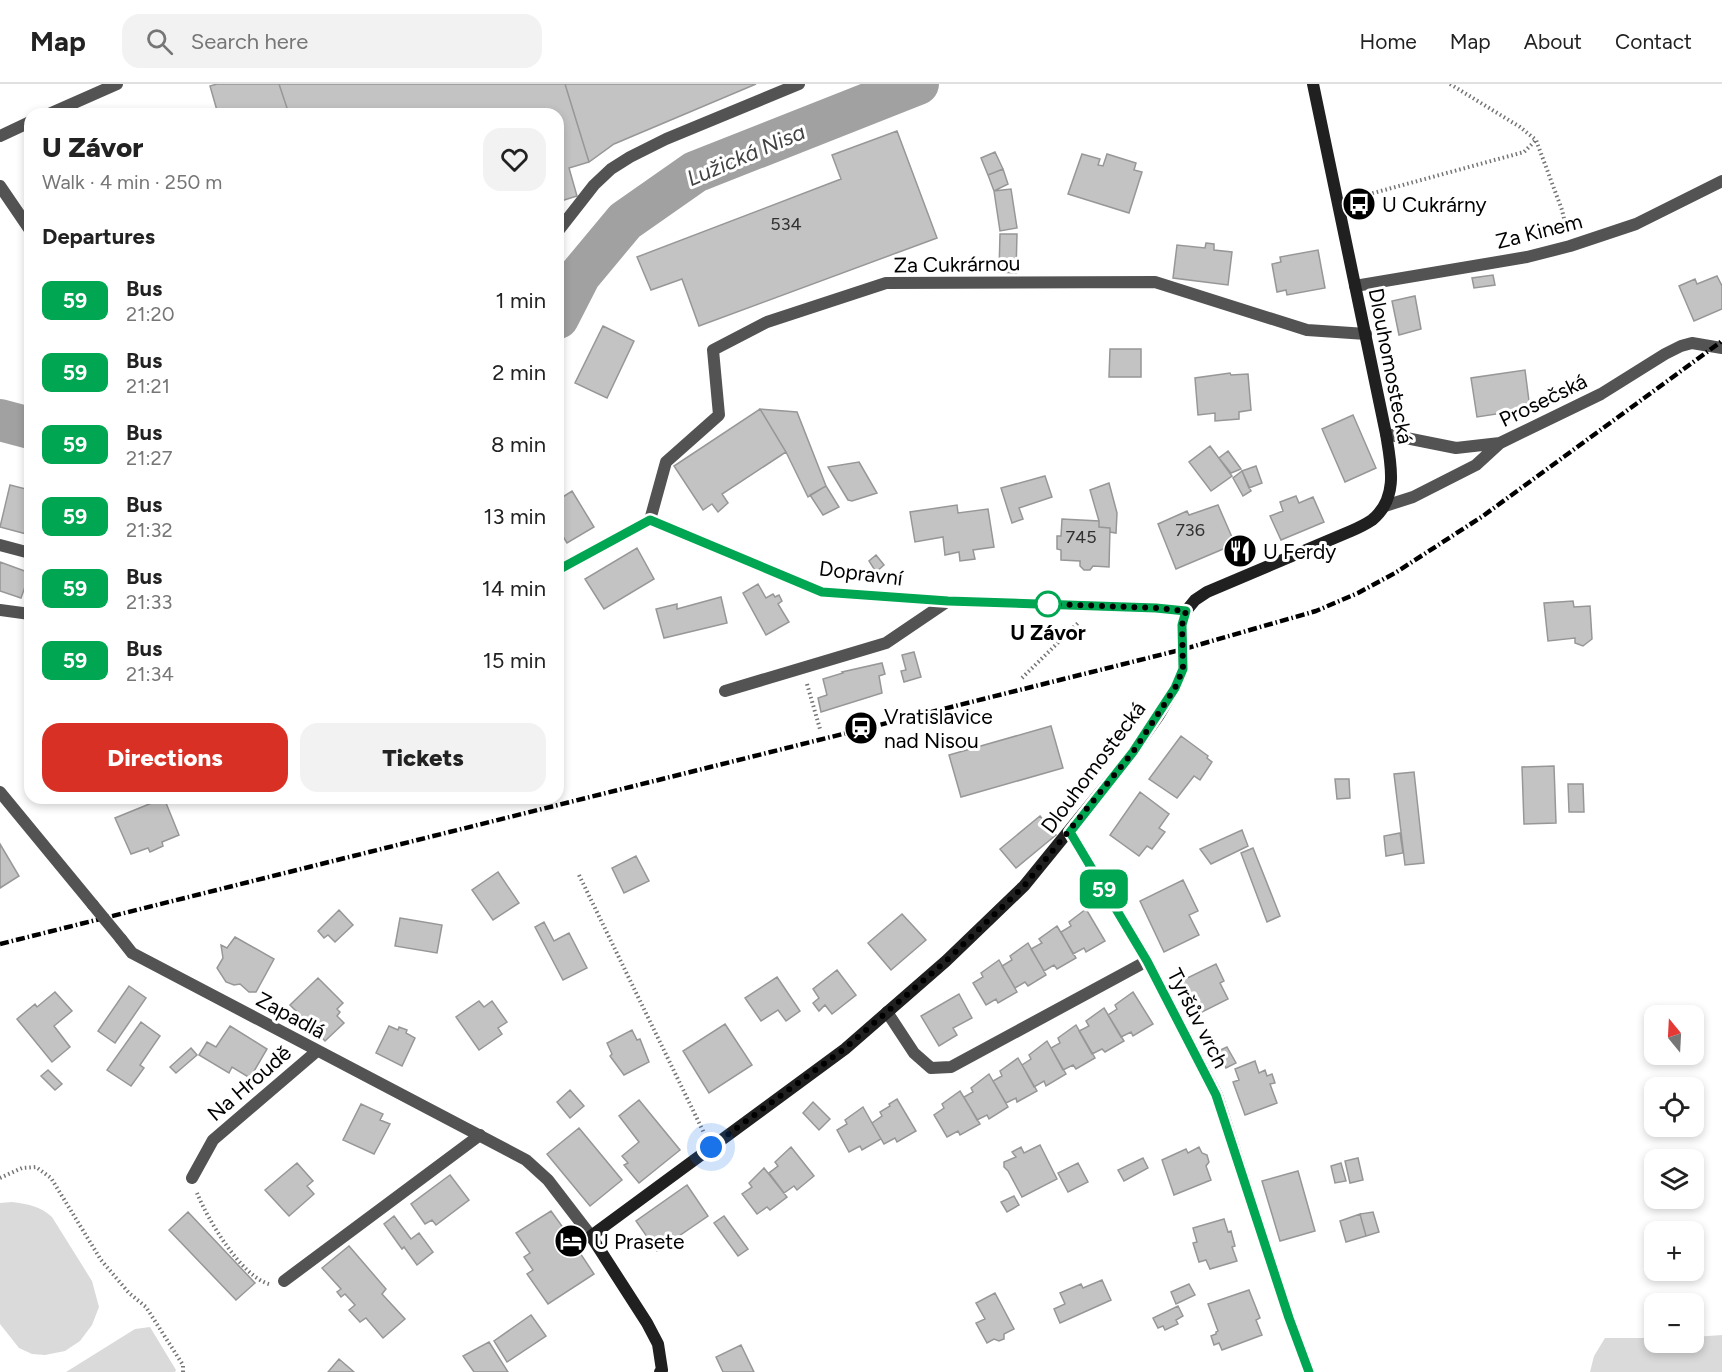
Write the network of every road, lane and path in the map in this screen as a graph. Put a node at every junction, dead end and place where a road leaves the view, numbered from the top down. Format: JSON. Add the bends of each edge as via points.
{"nodes":[{"id":1,"x":117,"y":84,"type":"edge"},
{"id":2,"x":799,"y":84,"type":"edge"},
{"id":3,"x":1313,"y":84,"type":"edge"},
{"id":4,"x":1450,"y":84,"type":"edge"},
{"id":5,"x":63,"y":108,"type":"edge"},
{"id":6,"x":24,"y":125,"type":"edge"},
{"id":7,"x":0,"y":136,"type":"edge"},
{"id":8,"x":1536,"y":140,"type":"junction"},
{"id":9,"x":1722,"y":181,"type":"edge"},
{"id":10,"x":0,"y":186,"type":"edge"},
{"id":11,"x":1355,"y":198,"type":"dead end"},
{"id":12,"x":24,"y":221,"type":"edge"},
{"id":13,"x":564,"y":223,"type":"edge"},
{"id":14,"x":1570,"y":246,"type":"junction"},
{"id":15,"x":1355,"y":286,"type":"junction"},
{"id":16,"x":1366,"y":334,"type":"junction"},
{"id":17,"x":1722,"y":348,"type":"edge"},
{"id":18,"x":1386,"y":434,"type":"junction"},
{"id":19,"x":1500,"y":443,"type":"junction"},
{"id":20,"x":1385,"y":506,"type":"junction"},
{"id":21,"x":650,"y":520,"type":"junction"},
{"id":22,"x":0,"y":545,"type":"edge"},
{"id":23,"x":24,"y":551,"type":"edge"},
{"id":24,"x":564,"y":567,"type":"edge"},
{"id":25,"x":948,"y":601,"type":"junction"},
{"id":26,"x":1096,"y":606,"type":"junction"},
{"id":27,"x":0,"y":610,"type":"edge"},
{"id":28,"x":1186,"y":611,"type":"junction"},
{"id":29,"x":24,"y":613,"type":"edge"},
{"id":30,"x":802,"y":668,"type":"junction"},
{"id":31,"x":1022,"y":678,"type":"dead end"},
{"id":32,"x":725,"y":692,"type":"dead end"},
{"id":33,"x":820,"y":729,"type":"dead end"},
{"id":34,"x":0,"y":792,"type":"edge"},
{"id":35,"x":1070,"y":832,"type":"junction"},
{"id":36,"x":579,"y":875,"type":"dead end"},
{"id":37,"x":1147,"y":961,"type":"junction"},
{"id":38,"x":887,"y":1012,"type":"junction"},
{"id":39,"x":317,"y":1051,"type":"junction"},
{"id":40,"x":480,"y":1135,"type":"junction"},
{"id":41,"x":711,"y":1147,"type":"junction"},
{"id":42,"x":0,"y":1178,"type":"edge"},
{"id":43,"x":192,"y":1178,"type":"joint"},
{"id":44,"x":591,"y":1236,"type":"junction"},
{"id":45,"x":284,"y":1281,"type":"joint"},
{"id":46,"x":662,"y":1371,"type":"edge"},
{"id":47,"x":183,"y":1372,"type":"edge"},
{"id":48,"x":1309,"y":1372,"type":"edge"}],
"edges":[{"from":1,"to":5,"type":"street"},
{"from":2,"to":13,"type":"street","via":[[630,157],[594,185]]},
{"from":3,"to":15,"type":"street","name":"Dlouhomostecká"},
{"from":4,"to":8,"type":"path"},
{"from":6,"to":7,"type":"street"},
{"from":8,"to":11,"type":"path","via":[[1524,152]]},
{"from":8,"to":14,"type":"path","via":[[1562,210]]},
{"from":9,"to":14,"type":"street","name":"Za Kinem","via":[[1636,224]]},
{"from":10,"to":12,"type":"street"},
{"from":14,"to":15,"type":"street","name":"Za Kinem"},
{"from":15,"to":16,"type":"street","name":"Dlouhomostecká"},
{"from":16,"to":18,"type":"street","name":"Dlouhomostecká"},
{"from":16,"to":21,"type":"street","name":"Za Cukrárnou","via":[[1307,330],[1155,282],[886,283],[767,322],[714,350],[719,415],[666,462]]},
{"from":17,"to":19,"type":"street","name":"Prosečská","via":[[1692,343],[1681,346],[1601,394]]},
{"from":18,"to":19,"type":"street","via":[[1456,448]]},
{"from":18,"to":20,"type":"street","name":"Dlouhomostecká","via":[[1391,488]]},
{"from":19,"to":20,"type":"street","name":"Prosečská","via":[[1476,465],[1413,497]]},
{"from":20,"to":28,"type":"street","via":[[1351,531],[1207,592]]},
{"from":21,"to":24,"type":"street"},
{"from":21,"to":25,"type":"street","name":"Dopravní","via":[[822,592]]},
{"from":22,"to":23,"type":"street"},
{"from":25,"to":26,"type":"street","name":"Dopravní"},
{"from":25,"to":30,"type":"street","via":[[886,643]]},
{"from":26,"to":28,"type":"street","name":"Dopravní"},
{"from":26,"to":31,"type":"path"},
{"from":27,"to":29,"type":"street"},
{"from":28,"to":35,"type":"street","name":"Dlouhomostecká","via":[[1182,625],[1183,669],[1175,688],[1133,752]]},
{"from":30,"to":32,"type":"street"},
{"from":30,"to":33,"type":"path"},
{"from":34,"to":39,"type":"street","name":"Zapadlá","bridge":true,"via":[[132,953]]},
{"from":35,"to":37,"type":"street","name":"Tyršův vrch"},
{"from":35,"to":38,"type":"street","name":"Dlouhomostecká","via":[[1024,886]]},
{"from":36,"to":41,"type":"path"},
{"from":37,"to":38,"type":"street","via":[[951,1067],[931,1068],[914,1053]]},
{"from":37,"to":48,"type":"street","name":"Tyršův vrch","via":[[1216,1095]]},
{"from":38,"to":41,"type":"street","name":"Dlouhomostecká","via":[[844,1049]]},
{"from":39,"to":40,"type":"street","name":"Zapadlá"},
{"from":39,"to":43,"type":"street","name":"Na Hroudě","via":[[213,1140]]},
{"from":40,"to":44,"type":"street","name":"Zapadlá","via":[[526,1160],[548,1180]]},
{"from":40,"to":45,"type":"street"},
{"from":41,"to":44,"type":"street","name":"Dlouhomostecká"},
{"from":42,"to":47,"type":"path","via":[[22,1168],[36,1167],[51,1178],[100,1260],[146,1307],[183,1365]]},
{"from":43,"to":45,"type":"path","via":[[226,1246],[260,1281]]},
{"from":44,"to":46,"type":"street","via":[[647,1323],[658,1344]]}]}
